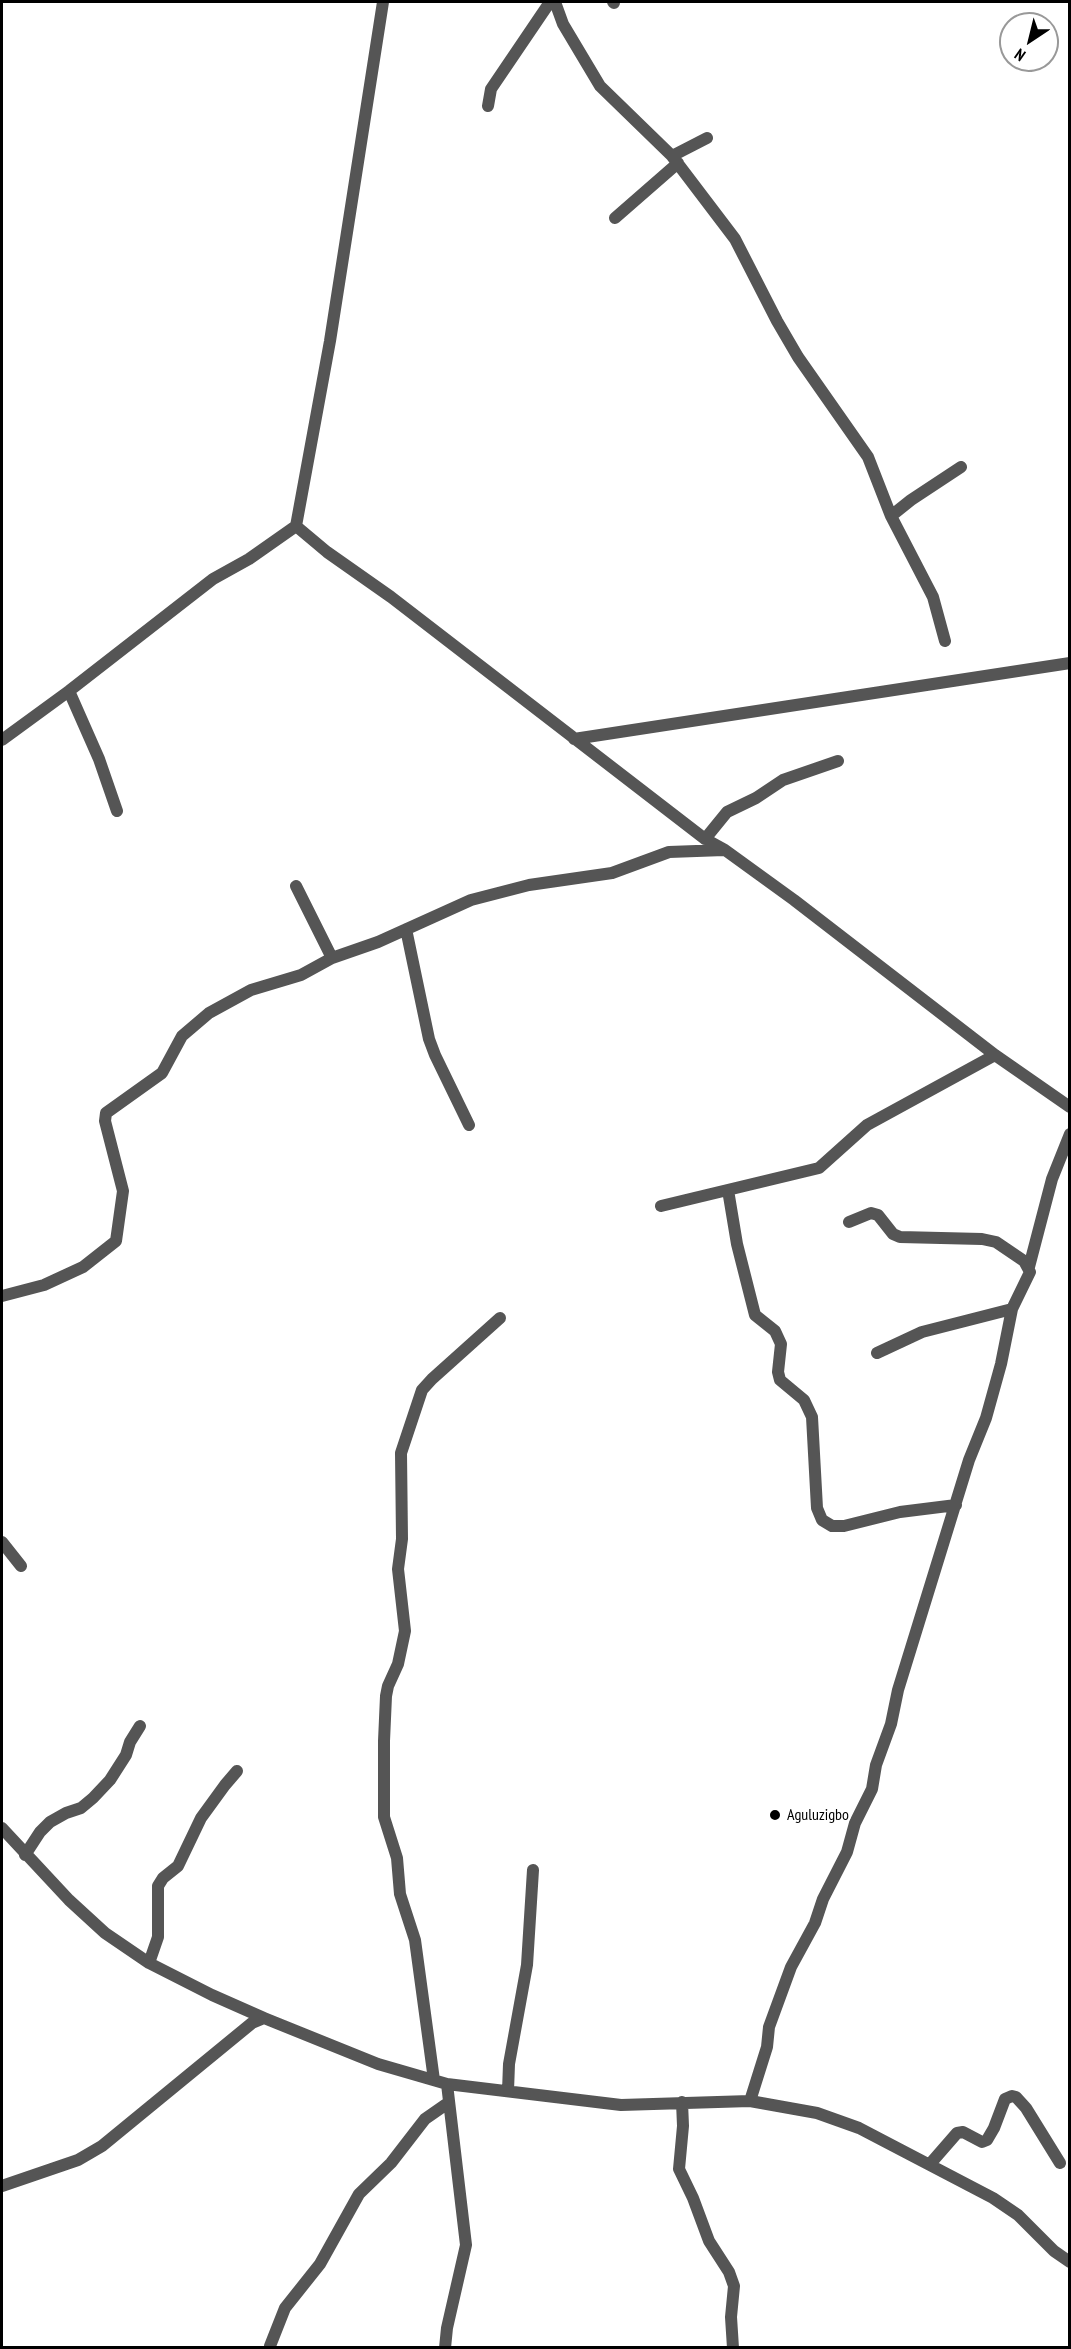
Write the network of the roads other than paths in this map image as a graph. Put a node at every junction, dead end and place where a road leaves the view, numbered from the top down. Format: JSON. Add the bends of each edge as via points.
{"nodes":[{"id":1,"x":383,"y":2,"type":"edge"},
{"id":2,"x":550,"y":2,"type":"edge"},
{"id":3,"x":555,"y":2,"type":"edge"},
{"id":4,"x":488,"y":106,"type":"dead end"},
{"id":5,"x":707,"y":138,"type":"dead end"},
{"id":6,"x":675,"y":159,"type":"junction"},
{"id":7,"x":615,"y":218,"type":"dead end"},
{"id":8,"x":961,"y":468,"type":"dead end"},
{"id":9,"x":891,"y":516,"type":"junction"},
{"id":10,"x":296,"y":526,"type":"junction"},
{"id":11,"x":945,"y":641,"type":"dead end"},
{"id":12,"x":1070,"y":663,"type":"edge"},
{"id":13,"x":69,"y":691,"type":"junction"},
{"id":14,"x":574,"y":739,"type":"junction"},
{"id":15,"x":2,"y":740,"type":"edge"},
{"id":16,"x":838,"y":761,"type":"dead end"},
{"id":17,"x":117,"y":811,"type":"dead end"},
{"id":18,"x":705,"y":839,"type":"junction"},
{"id":19,"x":725,"y":850,"type":"junction"},
{"id":20,"x":296,"y":886,"type":"dead end"},
{"id":21,"x":406,"y":929,"type":"junction"},
{"id":22,"x":332,"y":958,"type":"junction"},
{"id":23,"x":995,"y":1055,"type":"junction"},
{"id":24,"x":1070,"y":1107,"type":"edge"},
{"id":25,"x":469,"y":1125,"type":"dead end"},
{"id":26,"x":1070,"y":1134,"type":"edge"},
{"id":27,"x":728,"y":1191,"type":"junction"},
{"id":28,"x":661,"y":1206,"type":"dead end"},
{"id":29,"x":849,"y":1222,"type":"dead end"},
{"id":30,"x":1029,"y":1267,"type":"junction"},
{"id":31,"x":2,"y":1296,"type":"edge"},
{"id":32,"x":1012,"y":1310,"type":"junction"},
{"id":33,"x":500,"y":1318,"type":"dead end"},
{"id":34,"x":877,"y":1353,"type":"dead end"},
{"id":35,"x":956,"y":1505,"type":"junction"},
{"id":36,"x":2,"y":1542,"type":"edge"},
{"id":37,"x":21,"y":1566,"type":"dead end"},
{"id":38,"x":140,"y":1726,"type":"dead end"},
{"id":39,"x":237,"y":1771,"type":"dead end"},
{"id":40,"x":2,"y":1828,"type":"edge"},
{"id":41,"x":25,"y":1855,"type":"junction"},
{"id":42,"x":533,"y":1870,"type":"dead end"},
{"id":43,"x":149,"y":1963,"type":"junction"},
{"id":44,"x":264,"y":2018,"type":"junction"},
{"id":45,"x":440,"y":2082,"type":"junction"},
{"id":46,"x":508,"y":2091,"type":"junction"},
{"id":47,"x":750,"y":2101,"type":"junction"},
{"id":48,"x":682,"y":2102,"type":"junction"},
{"id":49,"x":448,"y":2103,"type":"junction"},
{"id":50,"x":1060,"y":2163,"type":"dead end"},
{"id":51,"x":930,"y":2164,"type":"junction"},
{"id":52,"x":2,"y":2186,"type":"edge"},
{"id":53,"x":1070,"y":2262,"type":"edge"},
{"id":54,"x":270,"y":2346,"type":"dead end"},
{"id":55,"x":445,"y":2348,"type":"edge"},
{"id":56,"x":733,"y":2348,"type":"edge"}],
"edges":[{"from":1,"to":10,"type":"street","via":[[330,341]]},
{"from":2,"to":4,"type":"street","via":[[491,89]]},
{"from":3,"to":6,"type":"street","via":[[563,24],[600,86]]},
{"from":5,"to":6,"type":"street"},
{"from":6,"to":7,"type":"street"},
{"from":6,"to":9,"type":"street","via":[[735,239],[798,357],[868,457]]},
{"from":8,"to":9,"type":"street"},
{"from":9,"to":11,"type":"street","via":[[933,597]]},
{"from":10,"to":13,"type":"street","via":[[213,579]]},
{"from":10,"to":14,"type":"street"},
{"from":12,"to":14,"type":"street"},
{"from":13,"to":15,"type":"street"},
{"from":13,"to":17,"type":"street"},
{"from":14,"to":18,"type":"street"},
{"from":16,"to":18,"type":"street","via":[[783,780],[727,812]]},
{"from":18,"to":19,"type":"street"},
{"from":19,"to":21,"type":"street","via":[[669,852],[612,873],[529,885],[471,900]]},
{"from":19,"to":23,"type":"street"},
{"from":20,"to":22,"type":"street"},
{"from":21,"to":22,"type":"street"},
{"from":21,"to":25,"type":"street","via":[[435,1055]]},
{"from":22,"to":31,"type":"street","via":[[301,975],[251,990],[209,1013],[182,1036],[162,1072],[106,1113],[123,1191],[117,1242],[44,1285]]},
{"from":23,"to":24,"type":"street"},
{"from":23,"to":27,"type":"street","via":[[867,1125],[819,1168]]},
{"from":26,"to":30,"type":"street","via":[[1052,1179]]},
{"from":27,"to":28,"type":"street"},
{"from":27,"to":35,"type":"street","via":[[755,1315],[775,1332],[781,1344],[780,1380],[804,1400],[812,1417],[817,1508],[822,1520],[832,1526],[844,1526],[900,1512]]},
{"from":29,"to":30,"type":"street","via":[[871,1214],[878,1215],[900,1237],[996,1242]]},
{"from":30,"to":32,"type":"street"},
{"from":32,"to":34,"type":"street","via":[[922,1332]]},
{"from":32,"to":35,"type":"street","via":[[986,1418]]},
{"from":33,"to":45,"type":"street","via":[[422,1390],[401,1453],[402,1539],[398,1569],[405,1631],[386,1696],[384,1817],[397,1858],[400,1894],[415,1940]]},
{"from":35,"to":47,"type":"street","via":[[898,1690],[872,1789],[855,1823],[847,1852],[791,1967],[769,2027],[767,2047]]},
{"from":36,"to":37,"type":"street"},
{"from":38,"to":41,"type":"street","via":[[115,1772],[93,1798],[50,1822]]},
{"from":39,"to":43,"type":"street","via":[[201,1818],[175,1870],[158,1886],[158,1938]]},
{"from":40,"to":41,"type":"street"},
{"from":41,"to":43,"type":"street","via":[[105,1933]]},
{"from":42,"to":46,"type":"street","via":[[527,1965],[509,2064]]},
{"from":43,"to":44,"type":"street"},
{"from":44,"to":45,"type":"street","via":[[378,2064]]},
{"from":44,"to":52,"type":"street","via":[[252,2023],[102,2146],[78,2160]]},
{"from":45,"to":46,"type":"street"},
{"from":45,"to":49,"type":"street"},
{"from":46,"to":48,"type":"street","via":[[621,2105]]},
{"from":47,"to":48,"type":"street"},
{"from":47,"to":51,"type":"street","via":[[816,2113],[860,2128]]},
{"from":48,"to":56,"type":"street","via":[[679,2169],[709,2241],[734,2286]]},
{"from":49,"to":54,"type":"street","via":[[425,2119],[391,2163],[359,2194],[320,2264],[285,2308]]},
{"from":49,"to":55,"type":"street","via":[[465,2245]]},
{"from":50,"to":51,"type":"street","via":[[1026,2108],[1011,2096],[1005,2100],[987,2140],[982,2142],[957,2133]]},
{"from":51,"to":53,"type":"street","via":[[1018,2215]]}]}
